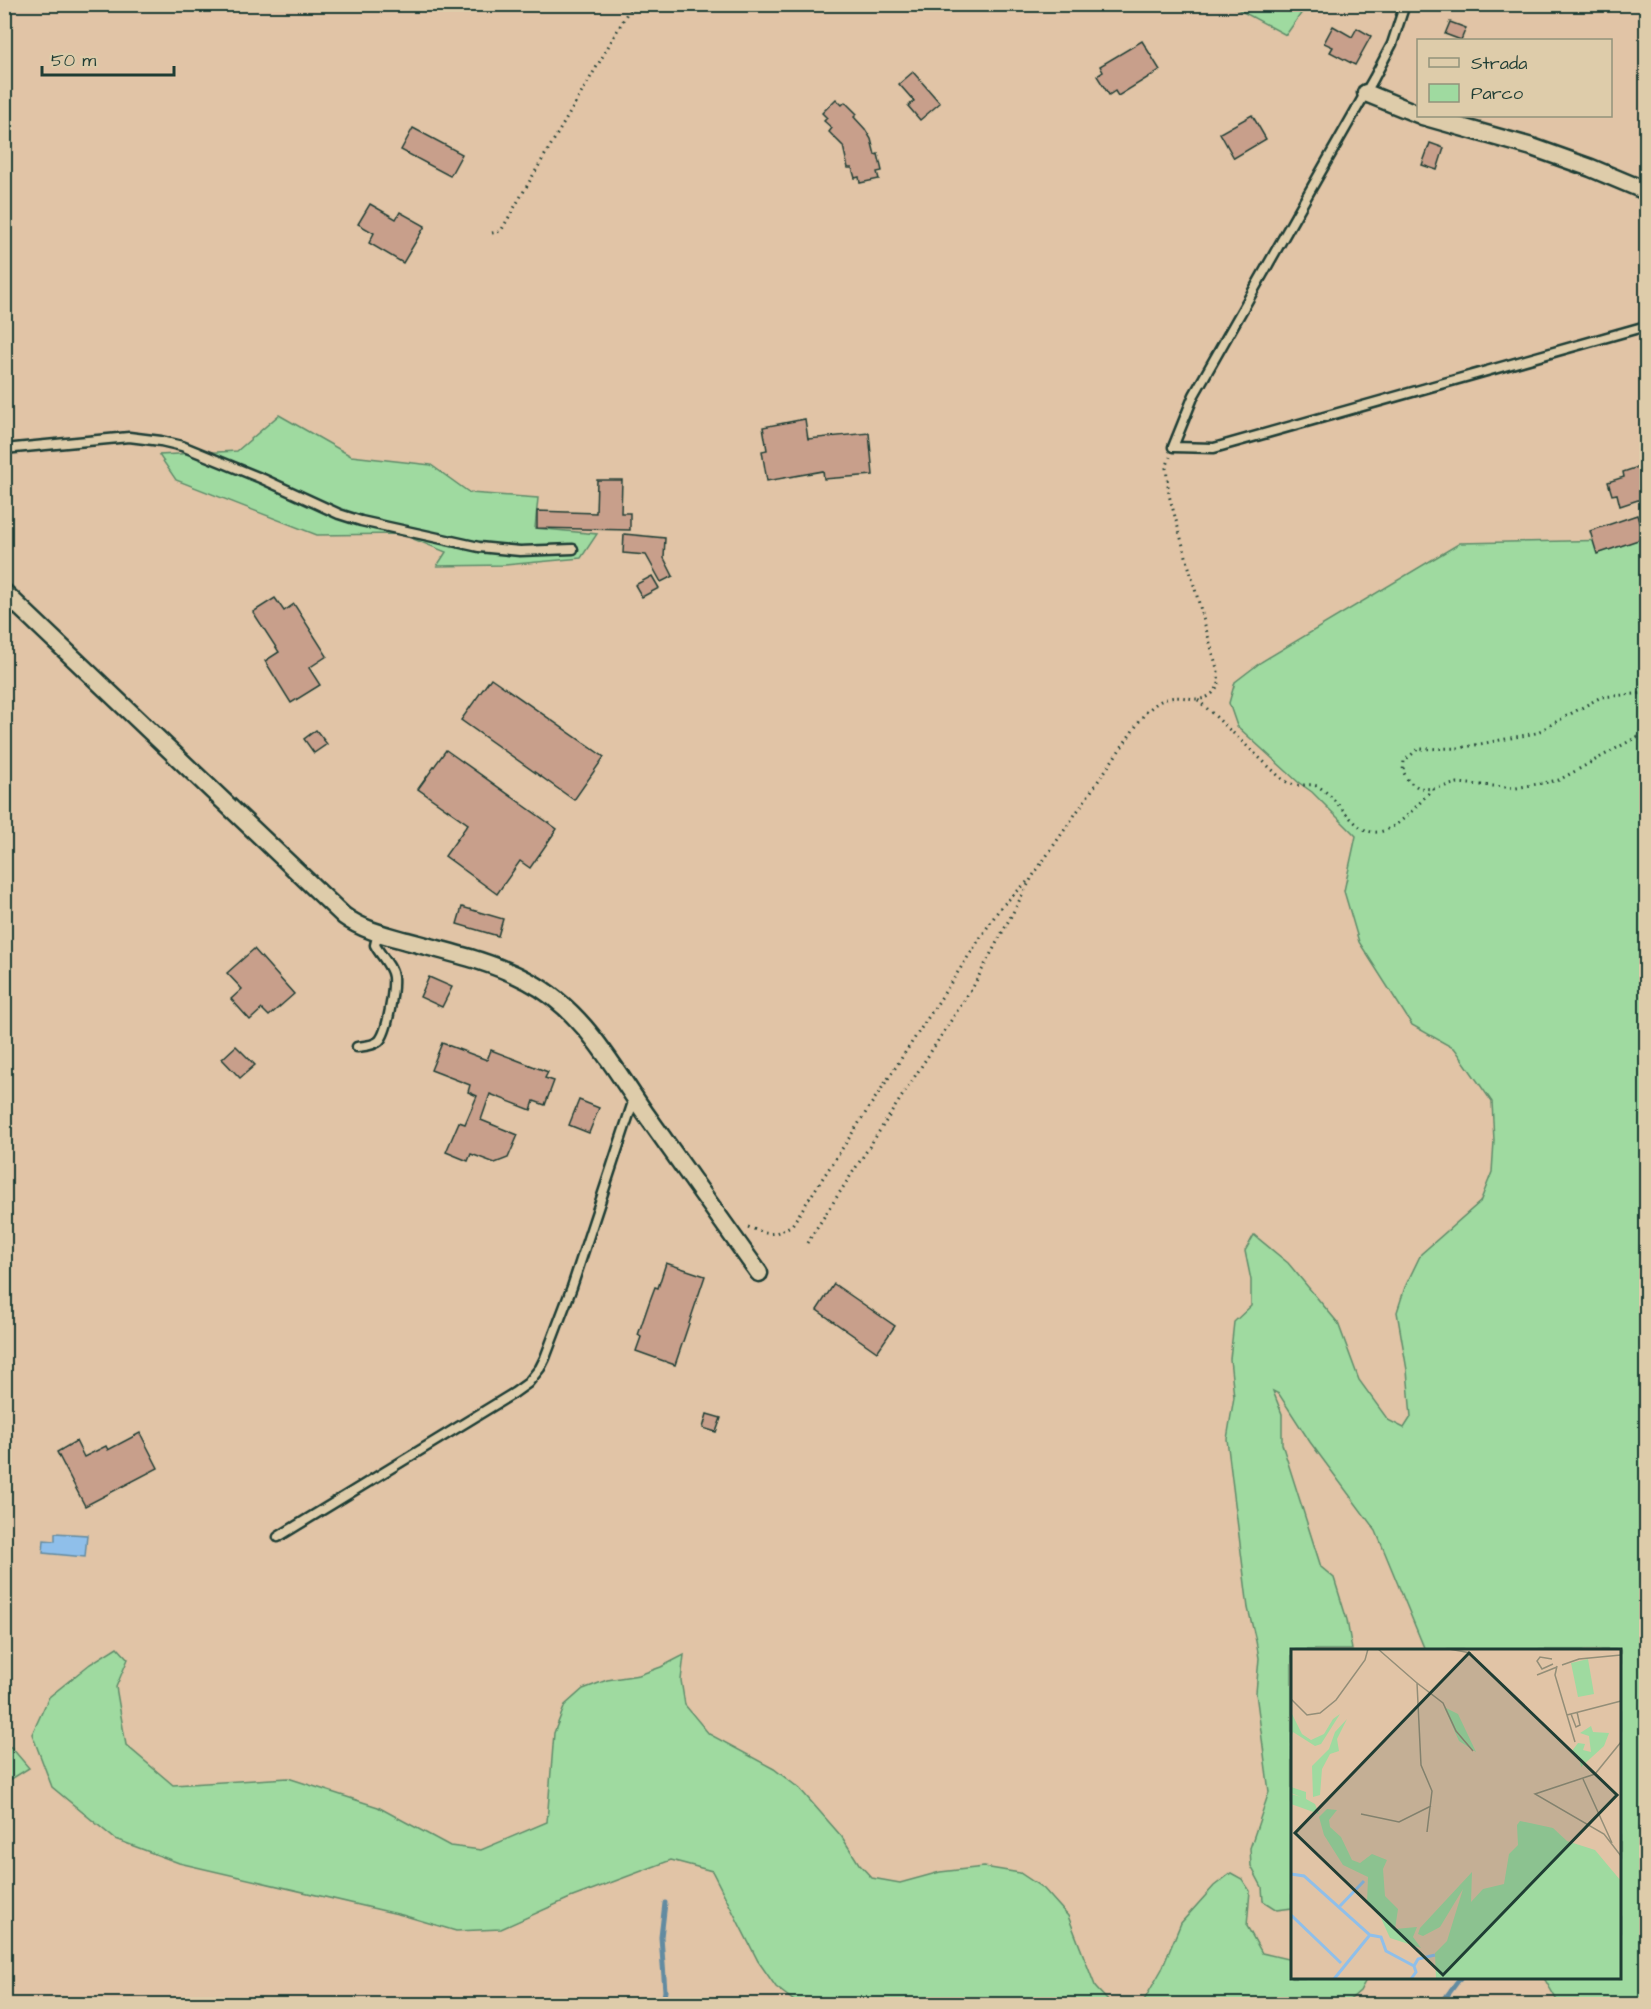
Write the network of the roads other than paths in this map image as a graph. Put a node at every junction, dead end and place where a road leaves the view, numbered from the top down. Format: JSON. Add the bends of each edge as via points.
{"nodes":[{"id":1,"x":1405,"y":4,"type":"edge"},
{"id":2,"x":1366,"y":93,"type":"junction"},
{"id":3,"x":1417,"y":114,"type":"edge"},
{"id":4,"x":1427,"y":117,"type":"edge"},
{"id":5,"x":1647,"y":191,"type":"edge"},
{"id":6,"x":1647,"y":326,"type":"edge"},
{"id":7,"x":4,"y":449,"type":"edge"},
{"id":8,"x":573,"y":549,"type":"dead end"},
{"id":9,"x":4,"y":592,"type":"edge"},
{"id":10,"x":378,"y":933,"type":"junction"},
{"id":11,"x":357,"y":1047,"type":"dead end"},
{"id":12,"x":635,"y":1098,"type":"junction"},
{"id":13,"x":759,"y":1273,"type":"dead end"},
{"id":14,"x":278,"y":1538,"type":"dead end"}],
"edges":[{"from":1,"to":2,"type":"lane","via":[[1392,44]]},
{"from":2,"to":3,"type":"street"},
{"from":2,"to":6,"type":"lane","via":[[1194,395],[1173,447],[1214,448]]},
{"from":4,"to":5,"type":"street","via":[[1532,147]]},
{"from":7,"to":8,"type":"lane","via":[[129,437],[161,441],[182,446],[361,521],[478,547],[519,551]]},
{"from":9,"to":10,"type":"street","via":[[336,910],[357,925]]},
{"from":10,"to":11,"type":"lane","via":[[375,945],[390,965],[393,977],[389,1017],[378,1042]]},
{"from":10,"to":12,"type":"street","via":[[512,972],[559,1000],[599,1045]]},
{"from":12,"to":13,"type":"street"},
{"from":12,"to":14,"type":"lane","via":[[572,1287],[540,1368],[528,1383]]}]}
